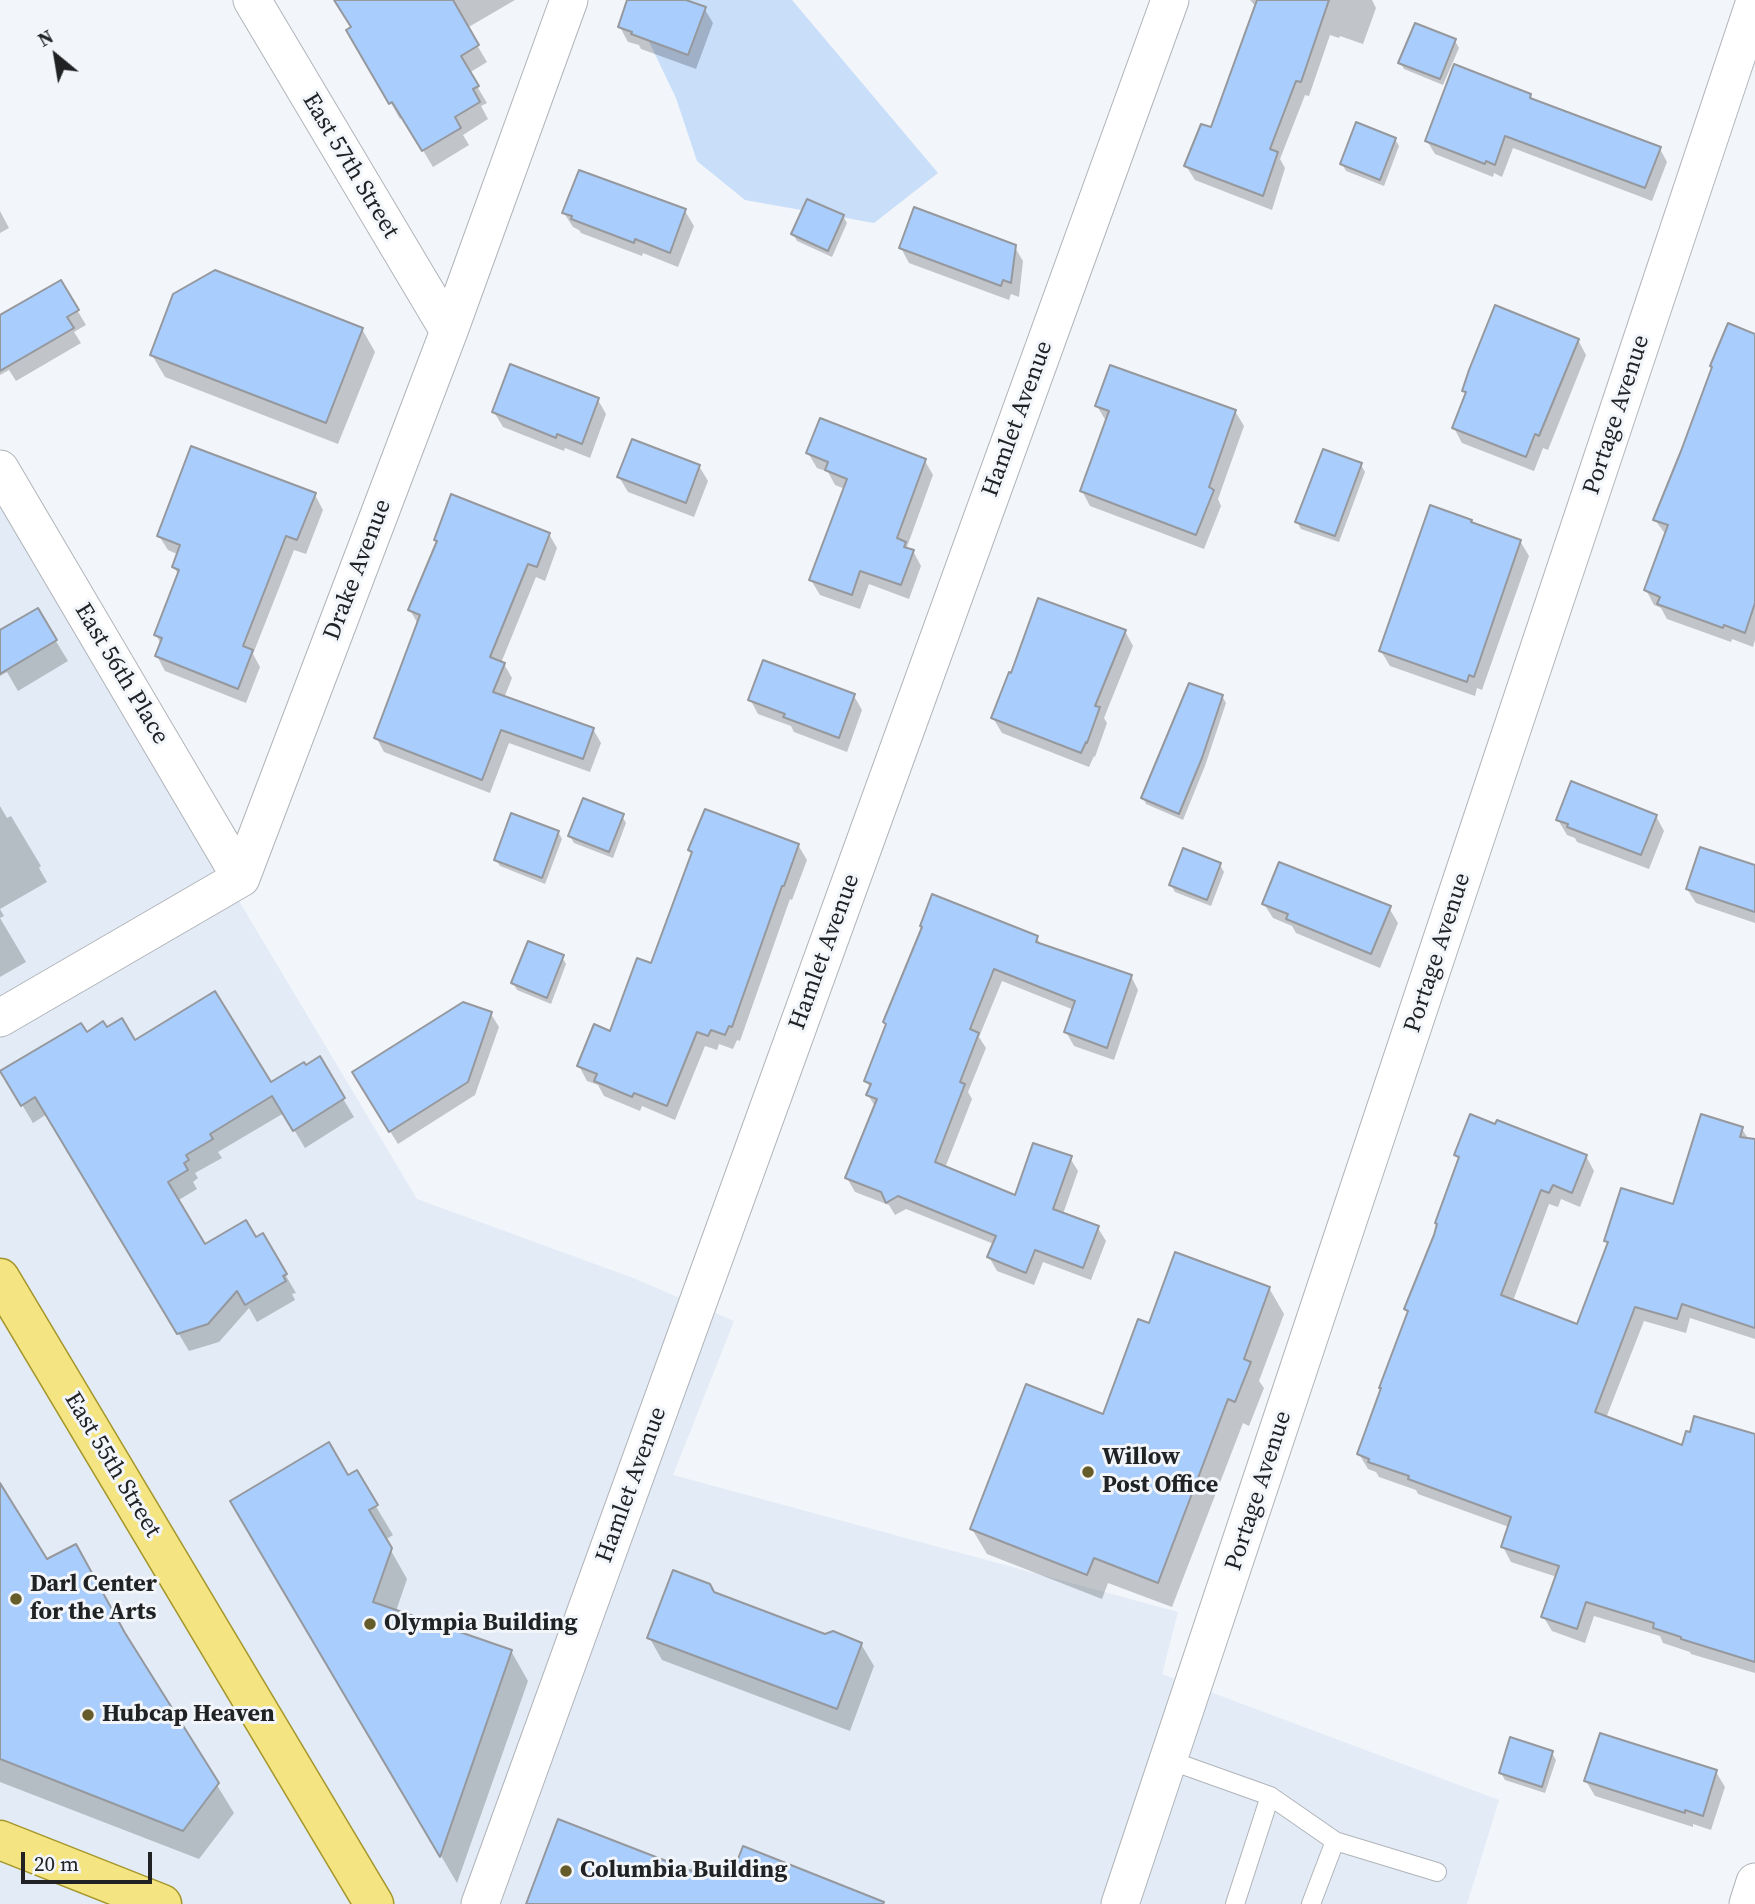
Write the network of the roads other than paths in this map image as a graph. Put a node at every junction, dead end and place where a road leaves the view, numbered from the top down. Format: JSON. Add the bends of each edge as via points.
{"nodes":[{"id":1,"x":252,"y":0,"type":"edge"},
{"id":2,"x":569,"y":0,"type":"edge"},
{"id":3,"x":1170,"y":0,"type":"edge"},
{"id":4,"x":1755,"y":1,"type":"edge"},
{"id":5,"x":449,"y":331,"type":"junction"},
{"id":6,"x":0,"y":469,"type":"edge"},
{"id":7,"x":241,"y":878,"type":"junction"},
{"id":8,"x":0,"y":1018,"type":"edge"},
{"id":9,"x":0,"y":1278,"type":"edge"},
{"id":10,"x":1169,"y":1760,"type":"junction"},
{"id":11,"x":1270,"y":1796,"type":"junction"},
{"id":12,"x":0,"y":1840,"type":"edge"},
{"id":13,"x":1335,"y":1841,"type":"junction"},
{"id":14,"x":1437,"y":1872,"type":"dead end"},
{"id":15,"x":1755,"y":1882,"type":"edge"},
{"id":16,"x":162,"y":1904,"type":"edge"},
{"id":17,"x":374,"y":1904,"type":"edge"},
{"id":18,"x":480,"y":1904,"type":"edge"},
{"id":19,"x":1120,"y":1904,"type":"edge"},
{"id":20,"x":1236,"y":1904,"type":"edge"},
{"id":21,"x":1311,"y":1904,"type":"edge"},
{"id":22,"x":1748,"y":1904,"type":"edge"}],
"edges":[{"from":1,"to":5,"type":"street","name":"East 57th Street"},
{"from":2,"to":5,"type":"street","name":"Drake Avenue"},
{"from":3,"to":18,"type":"street","name":"Hamlet Avenue"},
{"from":4,"to":10,"type":"street","name":"Portage Avenue"},
{"from":5,"to":7,"type":"street","name":"Drake Avenue"},
{"from":6,"to":7,"type":"street","name":"East 56th Place"},
{"from":7,"to":8,"type":"street"},
{"from":9,"to":17,"type":"main road","name":"East 55th Street"},
{"from":10,"to":11,"type":"lane"},
{"from":10,"to":19,"type":"street","name":"Portage Avenue"},
{"from":11,"to":13,"type":"lane"},
{"from":11,"to":20,"type":"lane"},
{"from":12,"to":16,"type":"main road"},
{"from":13,"to":14,"type":"lane"},
{"from":13,"to":21,"type":"lane"},
{"from":15,"to":22,"type":"street"}]}
